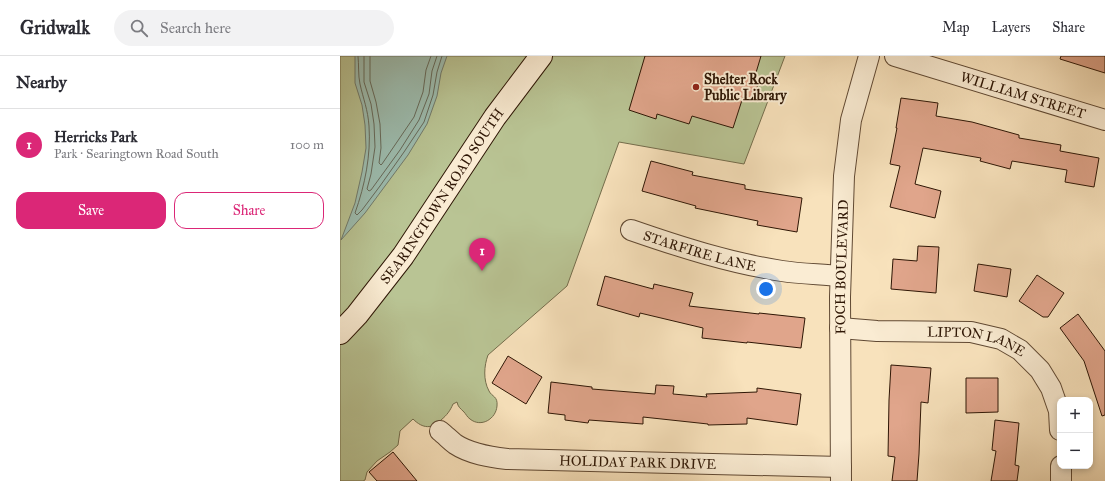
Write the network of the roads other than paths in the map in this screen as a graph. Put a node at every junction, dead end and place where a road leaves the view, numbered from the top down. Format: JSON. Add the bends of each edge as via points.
{"nodes":[{"id":1,"x":540,"y":56,"type":"edge"},
{"id":2,"x":869,"y":56,"type":"edge"},
{"id":3,"x":895,"y":56,"type":"edge"},
{"id":4,"x":1105,"y":120,"type":"edge"},
{"id":5,"x":630,"y":230,"type":"dead end"},
{"id":6,"x":840,"y":276,"type":"junction"},
{"id":7,"x":840,"y":328,"type":"junction"},
{"id":8,"x":340,"y":333,"type":"edge"},
{"id":9,"x":1057,"y":405,"type":"edge"},
{"id":10,"x":440,"y":431,"type":"dead end"},
{"id":11,"x":1061,"y":469,"type":"edge"},
{"id":12,"x":841,"y":474,"type":"edge"},
{"id":13,"x":1061,"y":481,"type":"edge"}],
"edges":[{"from":1,"to":8,"type":"main road","name":"SEARINGTOWN ROAD SOUTH","via":[[495,117],[403,256]]},
{"from":2,"to":6,"type":"street","name":"FOCH BOULEVARD","via":[[852,120],[844,176]]},
{"from":3,"to":4,"type":"street","name":"WILLIAM STREET"},
{"from":5,"to":6,"type":"street","name":"STARFIRE LANE","via":[[734,262],[783,272]]},
{"from":6,"to":7,"type":"street","name":"FOCH BOULEVARD"},
{"from":7,"to":9,"type":"street","name":"LIPTON LANE","via":[[971,332],[1001,339],[1020,350],[1040,370],[1051,388]]},
{"from":7,"to":12,"type":"street","name":"FOCH BOULEVARD"},
{"from":10,"to":12,"type":"street","name":"HOLIDAY PARK DRIVE","via":[[467,450],[507,459]]},
{"from":11,"to":13,"type":"street"}]}
